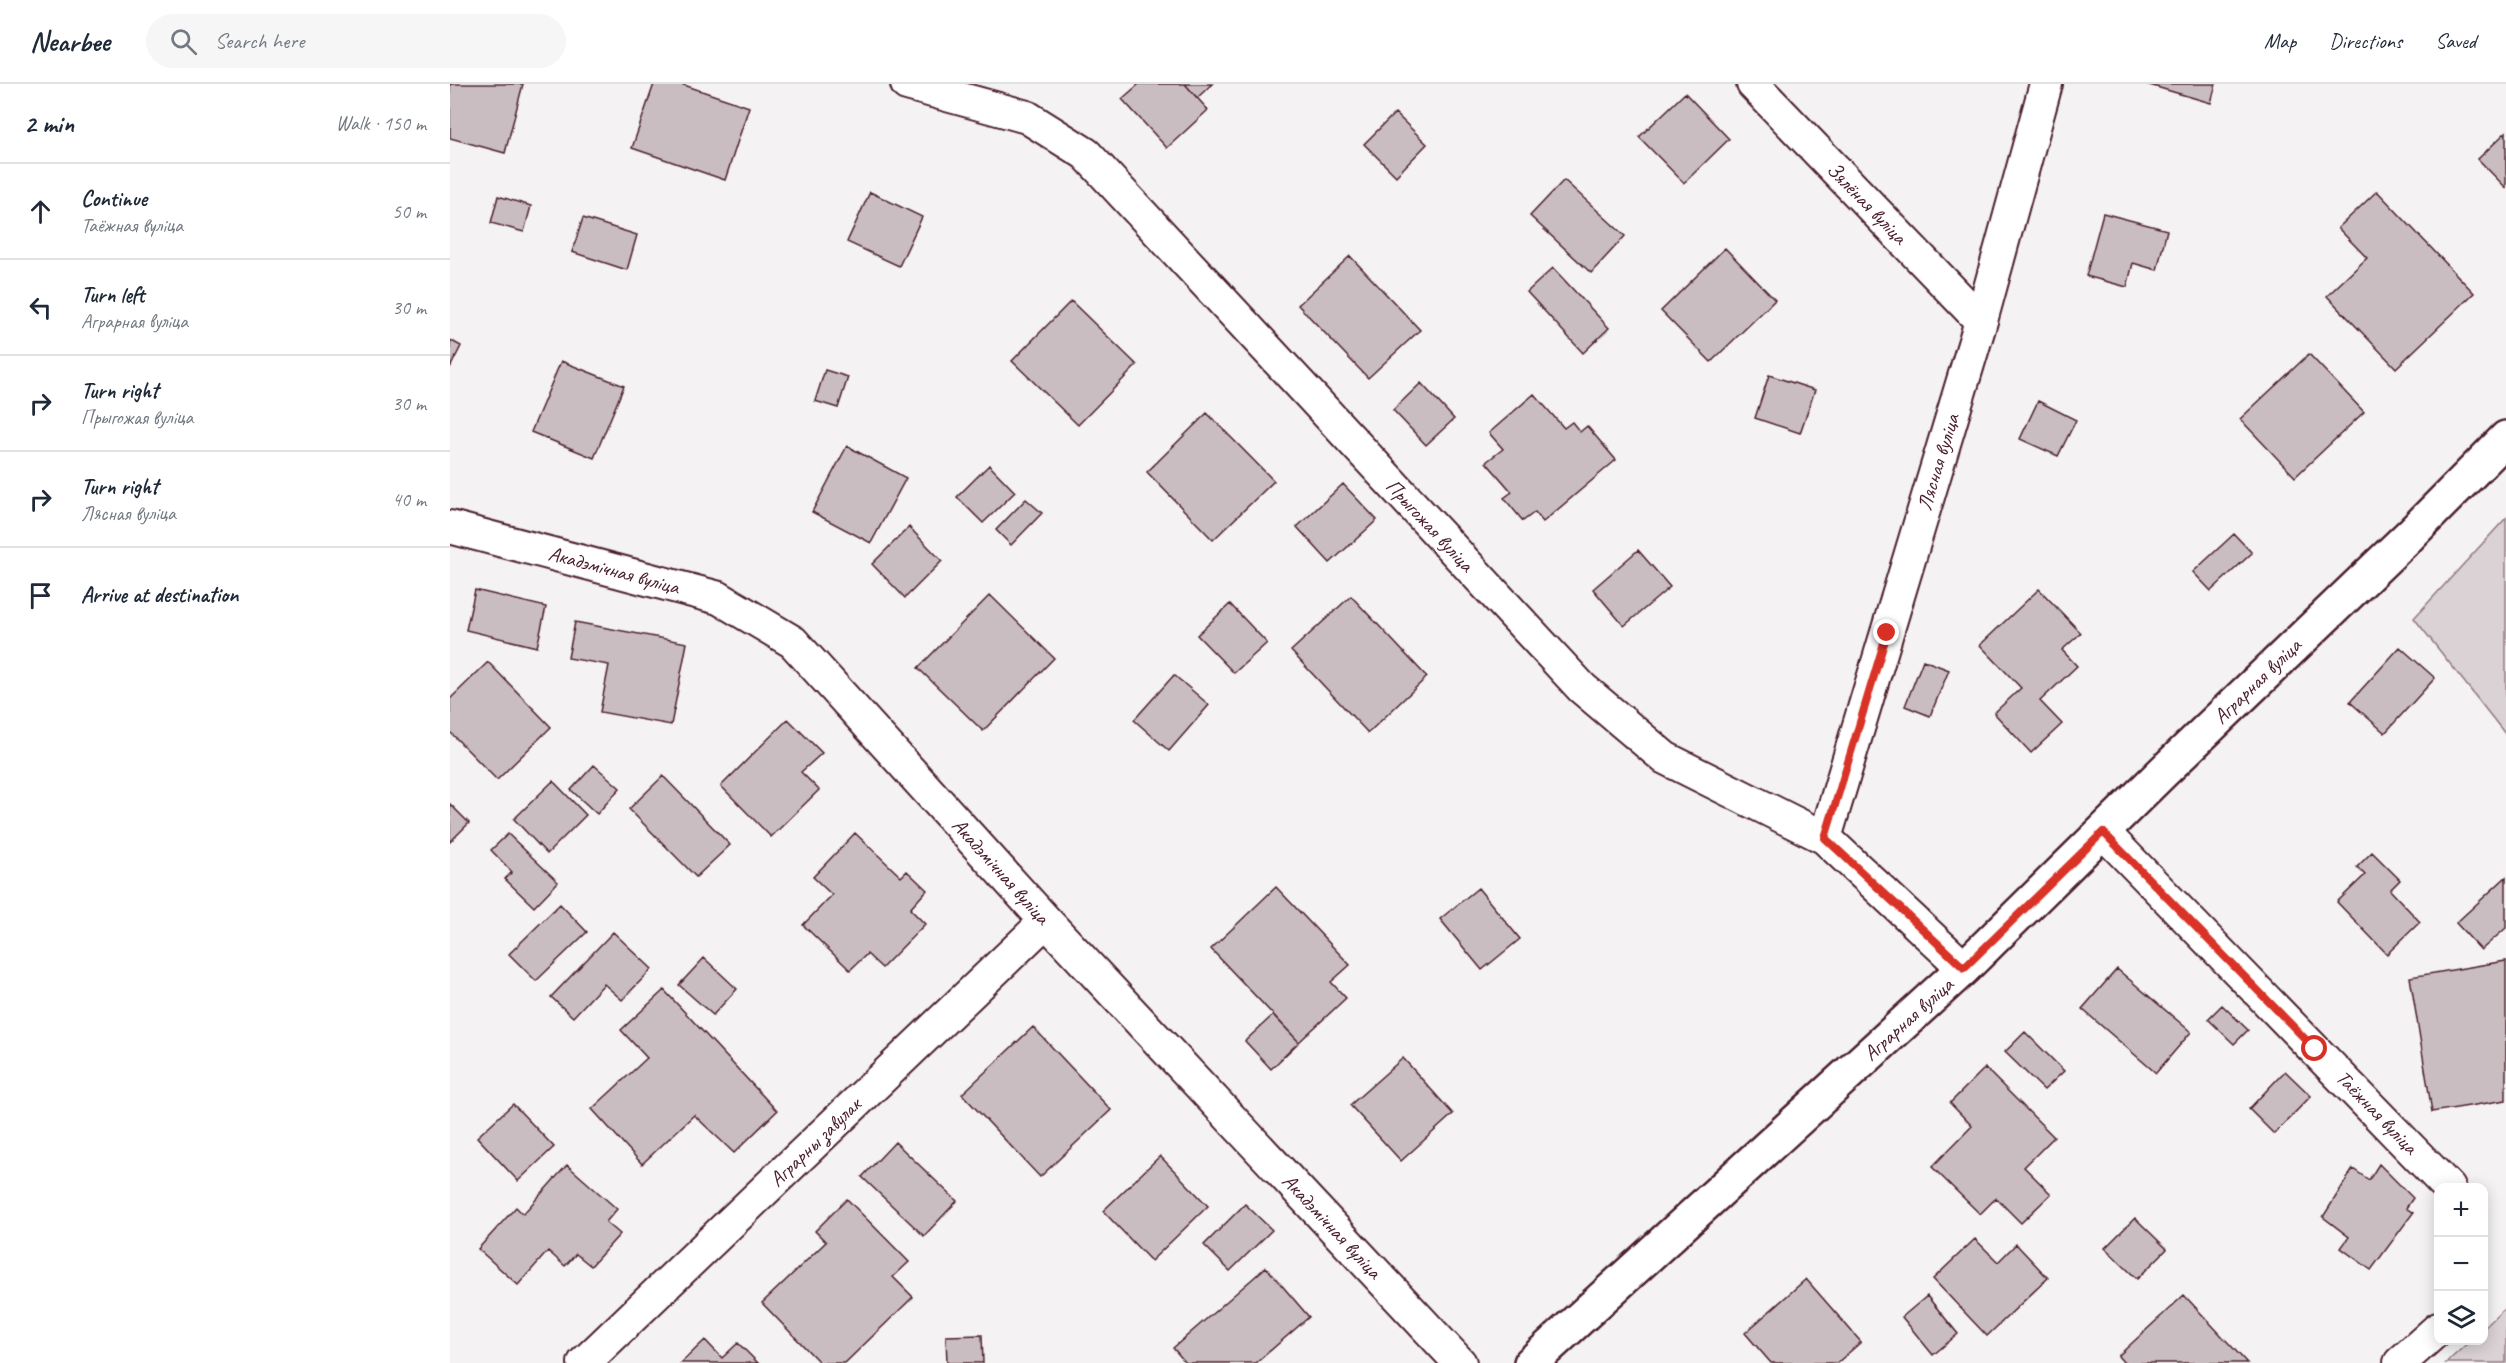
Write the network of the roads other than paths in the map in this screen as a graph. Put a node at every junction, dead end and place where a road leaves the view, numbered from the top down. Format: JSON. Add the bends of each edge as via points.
{"nodes":[{"id":1,"x":908,"y":84,"type":"edge"},
{"id":2,"x":1753,"y":84,"type":"edge"},
{"id":3,"x":2046,"y":84,"type":"edge"},
{"id":4,"x":1981,"y":321,"type":"junction"},
{"id":5,"x":2506,"y":438,"type":"edge"},
{"id":6,"x":450,"y":527,"type":"edge"},
{"id":7,"x":2103,"y":832,"type":"junction"},
{"id":8,"x":1825,"y":838,"type":"junction"},
{"id":9,"x":1046,"y":921,"type":"junction"},
{"id":10,"x":1964,"y":968,"type":"junction"},
{"id":11,"x":2444,"y":1183,"type":"edge"},
{"id":12,"x":2434,"y":1333,"type":"edge"},
{"id":13,"x":584,"y":1363,"type":"edge"},
{"id":14,"x":1460,"y":1363,"type":"edge"},
{"id":15,"x":1532,"y":1363,"type":"edge"},
{"id":16,"x":2400,"y":1363,"type":"edge"}],
"edges":[{"from":1,"to":8,"type":"street","name":"Прыгожая вуліца","via":[[1027,117],[1086,154],[1582,688],[1665,758]]},
{"from":2,"to":4,"type":"street","name":"Зялёная вуліца"},
{"from":3,"to":4,"type":"street","name":"Лясная вуліца"},
{"from":4,"to":8,"type":"street","name":"Лясная вуліца"},
{"from":5,"to":7,"type":"street","name":"Аграрная вуліца"},
{"from":6,"to":9,"type":"street","name":"Акадэмічная вуліца","via":[[719,598],[793,642]]},
{"from":7,"to":10,"type":"street","name":"Аграрная вуліца"},
{"from":7,"to":11,"type":"street","name":"Таёжная вуліца"},
{"from":8,"to":10,"type":"street","name":"Прыгожая вуліца"},
{"from":9,"to":13,"type":"street","name":"Аграрны завулак"},
{"from":9,"to":14,"type":"street","name":"Акадэмічная вуліца"},
{"from":10,"to":15,"type":"street","name":"Аграрная вуліца"},
{"from":12,"to":16,"type":"street"}]}
